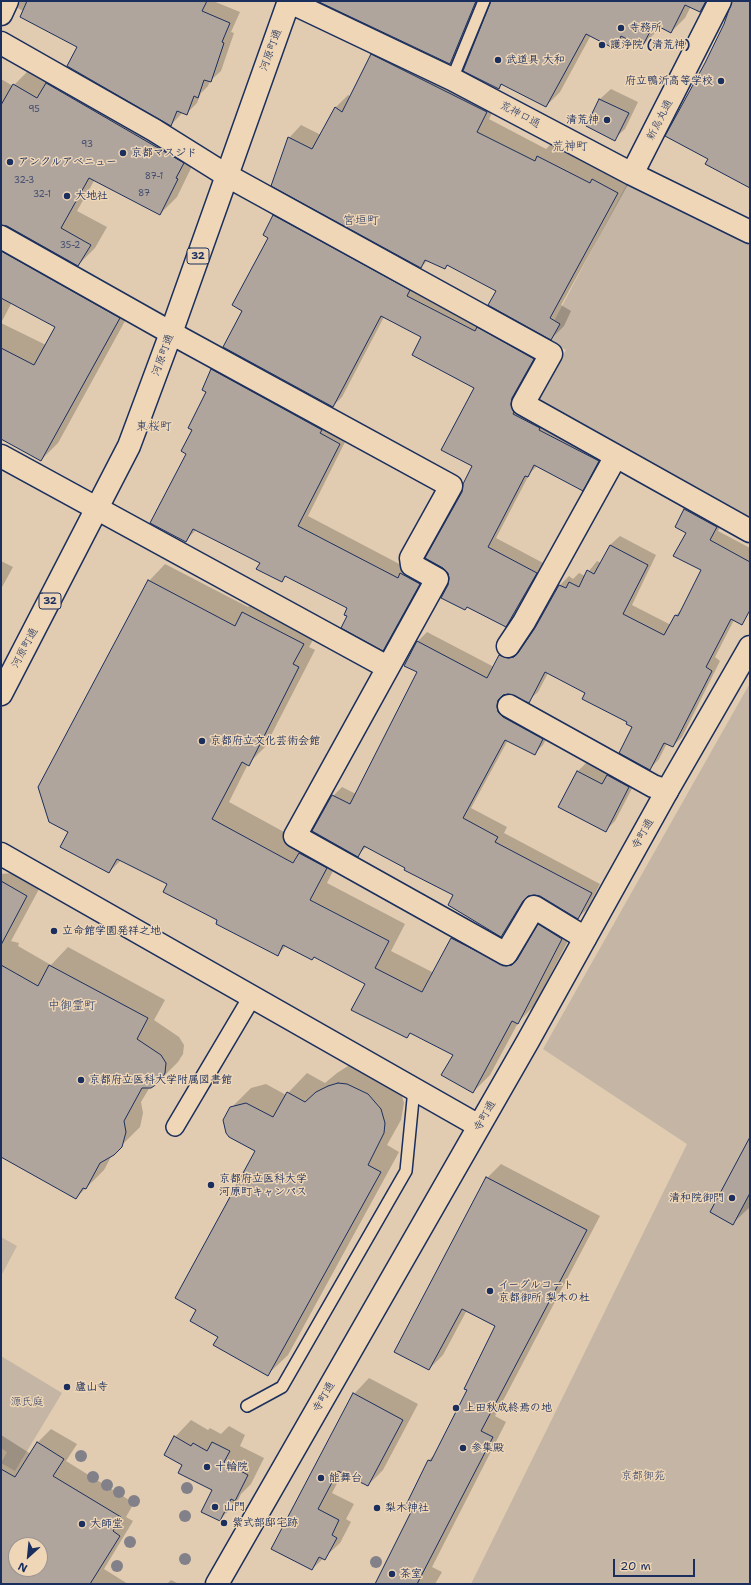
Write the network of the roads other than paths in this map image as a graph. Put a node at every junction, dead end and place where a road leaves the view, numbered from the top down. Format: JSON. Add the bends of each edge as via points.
{"nodes":[{"id":1,"x":7,"y":1,"type":"edge"},
{"id":2,"x":288,"y":1,"type":"edge"},
{"id":3,"x":484,"y":1,"type":"edge"},
{"id":4,"x":720,"y":1,"type":"edge"},
{"id":5,"x":1,"y":14,"type":"edge"},
{"id":6,"x":1,"y":43,"type":"edge"},
{"id":7,"x":452,"y":79,"type":"junction"},
{"id":8,"x":632,"y":174,"type":"junction"},
{"id":9,"x":226,"y":175,"type":"junction"},
{"id":10,"x":750,"y":232,"type":"edge"},
{"id":11,"x":1,"y":237,"type":"edge"},
{"id":12,"x":171,"y":333,"type":"junction"},
{"id":13,"x":1,"y":456,"type":"edge"},
{"id":14,"x":616,"y":456,"type":"junction"},
{"id":15,"x":98,"y":508,"type":"junction"},
{"id":16,"x":750,"y":531,"type":"edge"},
{"id":17,"x":508,"y":646,"type":"dead end"},
{"id":18,"x":750,"y":647,"type":"edge"},
{"id":19,"x":387,"y":667,"type":"junction"},
{"id":20,"x":1,"y":694,"type":"edge"},
{"id":21,"x":510,"y":706,"type":"dead end"},
{"id":22,"x":667,"y":791,"type":"junction"},
{"id":23,"x":1,"y":854,"type":"edge"},
{"id":24,"x":585,"y":938,"type":"junction"},
{"id":25,"x":252,"y":997,"type":"junction"},
{"id":26,"x":414,"y":1089,"type":"junction"},
{"id":27,"x":479,"y":1126,"type":"junction"},
{"id":28,"x":175,"y":1127,"type":"dead end"},
{"id":29,"x":247,"y":1406,"type":"dead end"},
{"id":30,"x":217,"y":1584,"type":"edge"}],
"edges":[{"from":1,"to":5,"type":"street"},
{"from":2,"to":7,"type":"street","name":"荒神口通"},
{"from":2,"to":9,"type":"street","name":"河原町通","number":"32"},
{"from":3,"to":7,"type":"lane"},
{"from":4,"to":8,"type":"street","name":"新烏丸通"},
{"from":6,"to":9,"type":"street","via":[[154,130]]},
{"from":7,"to":8,"type":"street","name":"荒神口通"},
{"from":8,"to":10,"type":"street","name":"荒神口通"},
{"from":9,"to":12,"type":"street","name":"河原町通","number":"32"},
{"from":9,"to":14,"type":"street","via":[[551,354],[523,404]]},
{"from":11,"to":12,"type":"street"},
{"from":12,"to":15,"type":"street","name":"河原町通","number":"32","via":[[129,446]]},
{"from":12,"to":19,"type":"street","via":[[451,486],[411,558],[412,565],[437,579]]},
{"from":13,"to":15,"type":"street"},
{"from":14,"to":16,"type":"street"},
{"from":14,"to":17,"type":"street","via":[[524,622]]},
{"from":15,"to":19,"type":"street"},
{"from":15,"to":20,"type":"street","name":"河原町通","number":"32"},
{"from":18,"to":22,"type":"street","name":"寺町通"},
{"from":19,"to":24,"type":"street","via":[[295,836],[506,954],[534,907]]},
{"from":21,"to":22,"type":"street","via":[[653,786]]},
{"from":22,"to":24,"type":"street","name":"寺町通"},
{"from":23,"to":25,"type":"street"},
{"from":24,"to":27,"type":"street","name":"寺町通"},
{"from":25,"to":26,"type":"street"},
{"from":25,"to":28,"type":"street"},
{"from":26,"to":27,"type":"street"},
{"from":26,"to":29,"type":"lane","via":[[406,1171],[282,1387]]},
{"from":27,"to":30,"type":"street","name":"寺町通"}]}
